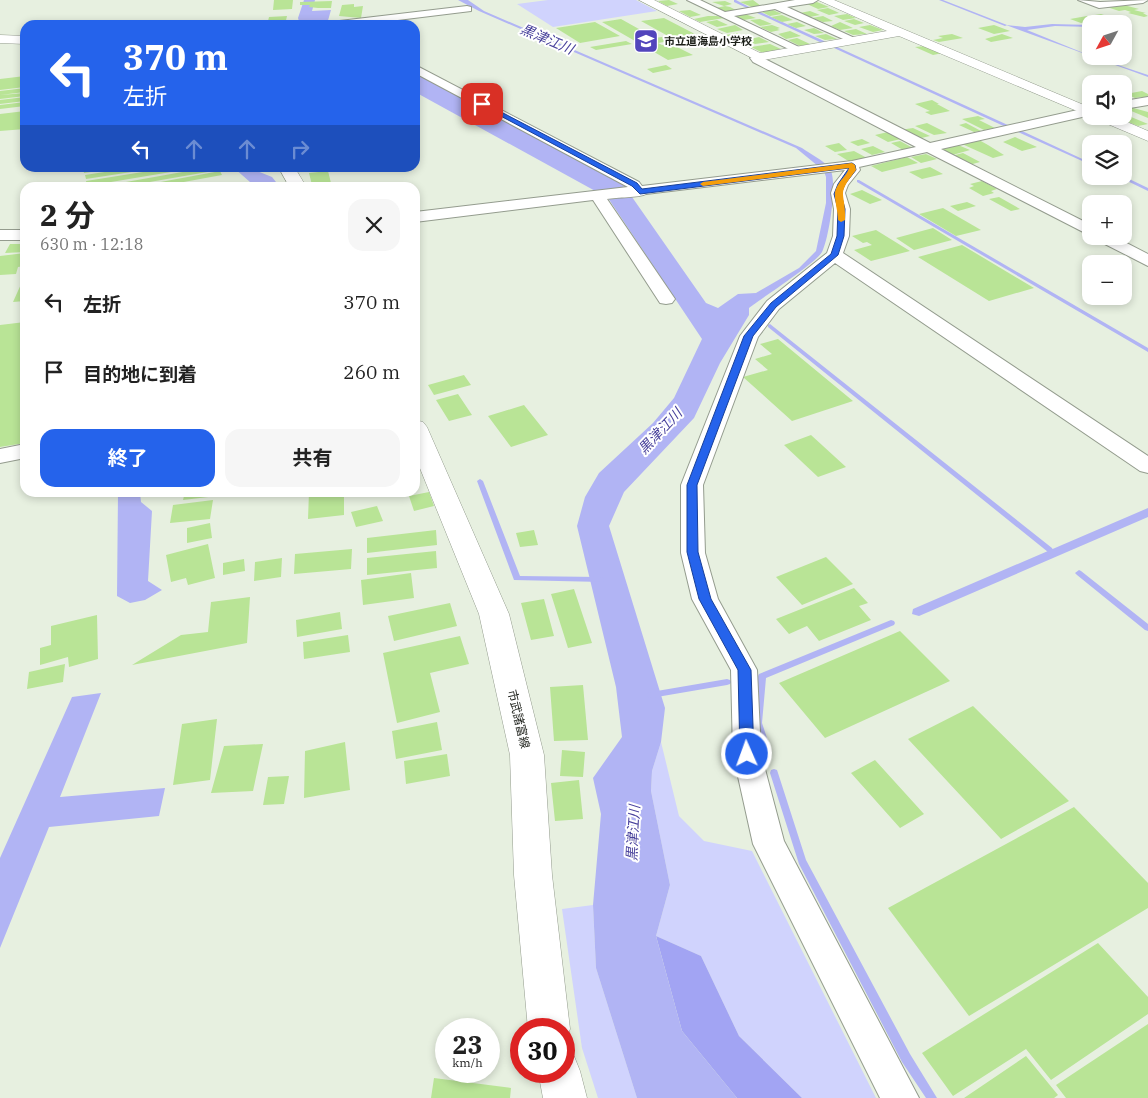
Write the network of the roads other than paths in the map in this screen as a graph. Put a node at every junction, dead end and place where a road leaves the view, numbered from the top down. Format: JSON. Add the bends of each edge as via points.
{"nodes":[{"id":1,"x":645,"y":0,"type":"edge"},
{"id":2,"x":692,"y":0,"type":"edge"},
{"id":3,"x":812,"y":0,"type":"edge"},
{"id":4,"x":824,"y":0,"type":"edge"},
{"id":5,"x":1083,"y":0,"type":"edge"},
{"id":6,"x":1143,"y":0,"type":"edge"},
{"id":7,"x":1128,"y":2,"type":"junction"},
{"id":8,"x":776,"y":6,"type":"junction"},
{"id":9,"x":1148,"y":8,"type":"edge"},
{"id":10,"x":467,"y":10,"type":"dead end"},
{"id":11,"x":723,"y":15,"type":"junction"},
{"id":12,"x":378,"y":20,"type":"edge"},
{"id":13,"x":902,"y":32,"type":"junction"},
{"id":14,"x":0,"y":39,"type":"edge"},
{"id":15,"x":20,"y":40,"type":"edge"},
{"id":16,"x":854,"y":40,"type":"junction"},
{"id":17,"x":798,"y":50,"type":"junction"},
{"id":18,"x":758,"y":57,"type":"junction"},
{"id":19,"x":420,"y":71,"type":"edge"},
{"id":20,"x":1148,"y":101,"type":"edge"},
{"id":21,"x":1132,"y":104,"type":"edge"},
{"id":22,"x":1082,"y":108,"type":"edge"},
{"id":23,"x":1082,"y":115,"type":"edge"},
{"id":24,"x":1122,"y":125,"type":"edge"},
{"id":25,"x":1148,"y":136,"type":"edge"},
{"id":26,"x":929,"y":148,"type":"junction"},
{"id":27,"x":852,"y":165,"type":"junction"},
{"id":28,"x":635,"y":192,"type":"junction"},
{"id":29,"x":598,"y":196,"type":"junction"},
{"id":30,"x":420,"y":217,"type":"edge"},
{"id":31,"x":1082,"y":227,"type":"edge"},
{"id":32,"x":0,"y":235,"type":"edge"},
{"id":33,"x":20,"y":235,"type":"edge"},
{"id":34,"x":1117,"y":245,"type":"edge"},
{"id":35,"x":834,"y":255,"type":"junction"},
{"id":36,"x":1148,"y":261,"type":"edge"},
{"id":37,"x":666,"y":298,"type":"dead end"},
{"id":38,"x":420,"y":439,"type":"edge"},
{"id":39,"x":20,"y":452,"type":"edge"},
{"id":40,"x":0,"y":456,"type":"edge"},
{"id":41,"x":1148,"y":466,"type":"edge"},
{"id":42,"x":548,"y":1018,"type":"edge"},
{"id":43,"x":562,"y":1083,"type":"edge"},
{"id":44,"x":565,"y":1098,"type":"edge"},
{"id":45,"x":900,"y":1098,"type":"edge"}],
"edges":[{"from":1,"to":18,"type":"street"},
{"from":2,"to":11,"type":"street"},
{"from":3,"to":8,"type":"street"},
{"from":4,"to":13,"type":"street"},
{"from":5,"to":7,"type":"street","via":[[1099,5]]},
{"from":6,"to":7,"type":"street"},
{"from":7,"to":9,"type":"street"},
{"from":8,"to":11,"type":"street"},
{"from":8,"to":16,"type":"street"},
{"from":10,"to":12,"type":"street"},
{"from":11,"to":17,"type":"street"},
{"from":13,"to":16,"type":"street"},
{"from":13,"to":22,"type":"street"},
{"from":14,"to":15,"type":"street"},
{"from":16,"to":17,"type":"street"},
{"from":17,"to":18,"type":"street"},
{"from":18,"to":26,"type":"street","via":[[757,60]]},
{"from":19,"to":28,"type":"street","via":[[634,185]]},
{"from":20,"to":21,"type":"street"},
{"from":23,"to":26,"type":"street"},
{"from":24,"to":25,"type":"street"},
{"from":26,"to":27,"type":"street"},
{"from":26,"to":31,"type":"street"},
{"from":27,"to":28,"type":"street"},
{"from":27,"to":35,"type":"street","via":[[853,170],[841,184],[838,194],[842,209],[841,236]]},
{"from":28,"to":29,"type":"street"},
{"from":29,"to":30,"type":"street"},
{"from":29,"to":37,"type":"street"},
{"from":32,"to":33,"type":"street"},
{"from":34,"to":36,"type":"street"},
{"from":35,"to":41,"type":"street"},
{"from":35,"to":45,"type":"street","via":[[774,305],[748,336],[692,485],[693,552],[705,599],[744,670],[747,754],[769,844]]},
{"from":38,"to":42,"type":"street","name":"市武諸富線","via":[[494,614],[528,756],[533,875]]},
{"from":39,"to":40,"type":"street"},
{"from":43,"to":44,"type":"street"}]}
